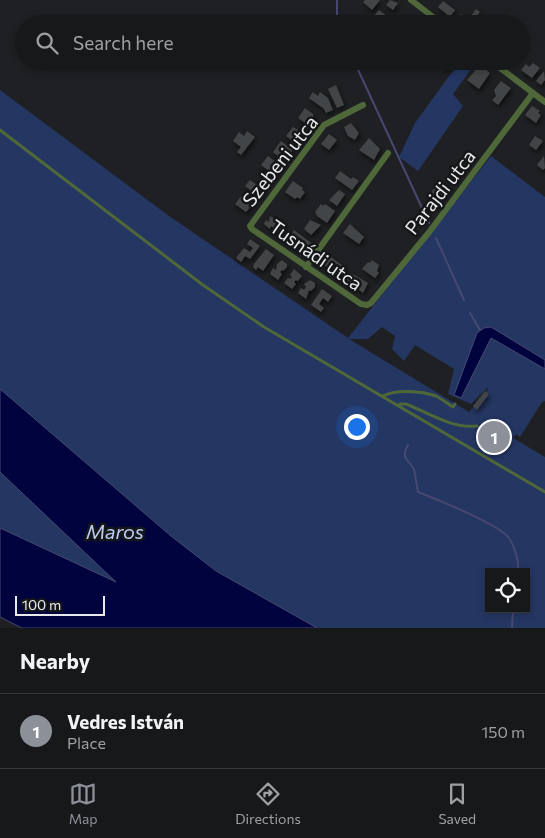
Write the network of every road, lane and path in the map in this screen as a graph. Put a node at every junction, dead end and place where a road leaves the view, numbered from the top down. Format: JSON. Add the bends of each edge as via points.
{"nodes":[{"id":1,"x":411,"y":0,"type":"edge"},
{"id":2,"x":430,"y":15,"type":"edge"},
{"id":3,"x":503,"y":70,"type":"edge"},
{"id":4,"x":533,"y":93,"type":"junction"},
{"id":5,"x":545,"y":102,"type":"edge"},
{"id":6,"x":363,"y":106,"type":"dead end"},
{"id":7,"x":0,"y":130,"type":"edge"},
{"id":8,"x":388,"y":153,"type":"dead end"},
{"id":9,"x":250,"y":226,"type":"joint"},
{"id":10,"x":306,"y":267,"type":"junction"},
{"id":11,"x":367,"y":305,"type":"joint"},
{"id":12,"x":382,"y":397,"type":"junction"},
{"id":13,"x":455,"y":404,"type":"dead end"},
{"id":14,"x":399,"y":406,"type":"junction"},
{"id":15,"x":477,"y":426,"type":"dead end"},
{"id":16,"x":545,"y":492,"type":"edge"}],
"edges":[{"from":1,"to":2,"type":"street"},
{"from":3,"to":4,"type":"street"},
{"from":4,"to":5,"type":"street"},
{"from":4,"to":11,"type":"street","name":"Parajdi utca","via":[[430,231]]},
{"from":6,"to":9,"type":"street","name":"Szebeni utca","via":[[324,125]]},
{"from":7,"to":12,"type":"lane","via":[[229,304]]},
{"from":8,"to":10,"type":"street"},
{"from":9,"to":10,"type":"street","name":"Tusnádi utca"},
{"from":10,"to":11,"type":"street","name":"Tusnádi utca"},
{"from":12,"to":13,"type":"lane","via":[[392,393],[416,393],[436,396],[453,407]]},
{"from":12,"to":14,"type":"lane"},
{"from":14,"to":15,"type":"lane","via":[[406,404],[466,427]]},
{"from":14,"to":16,"type":"lane"}]}
